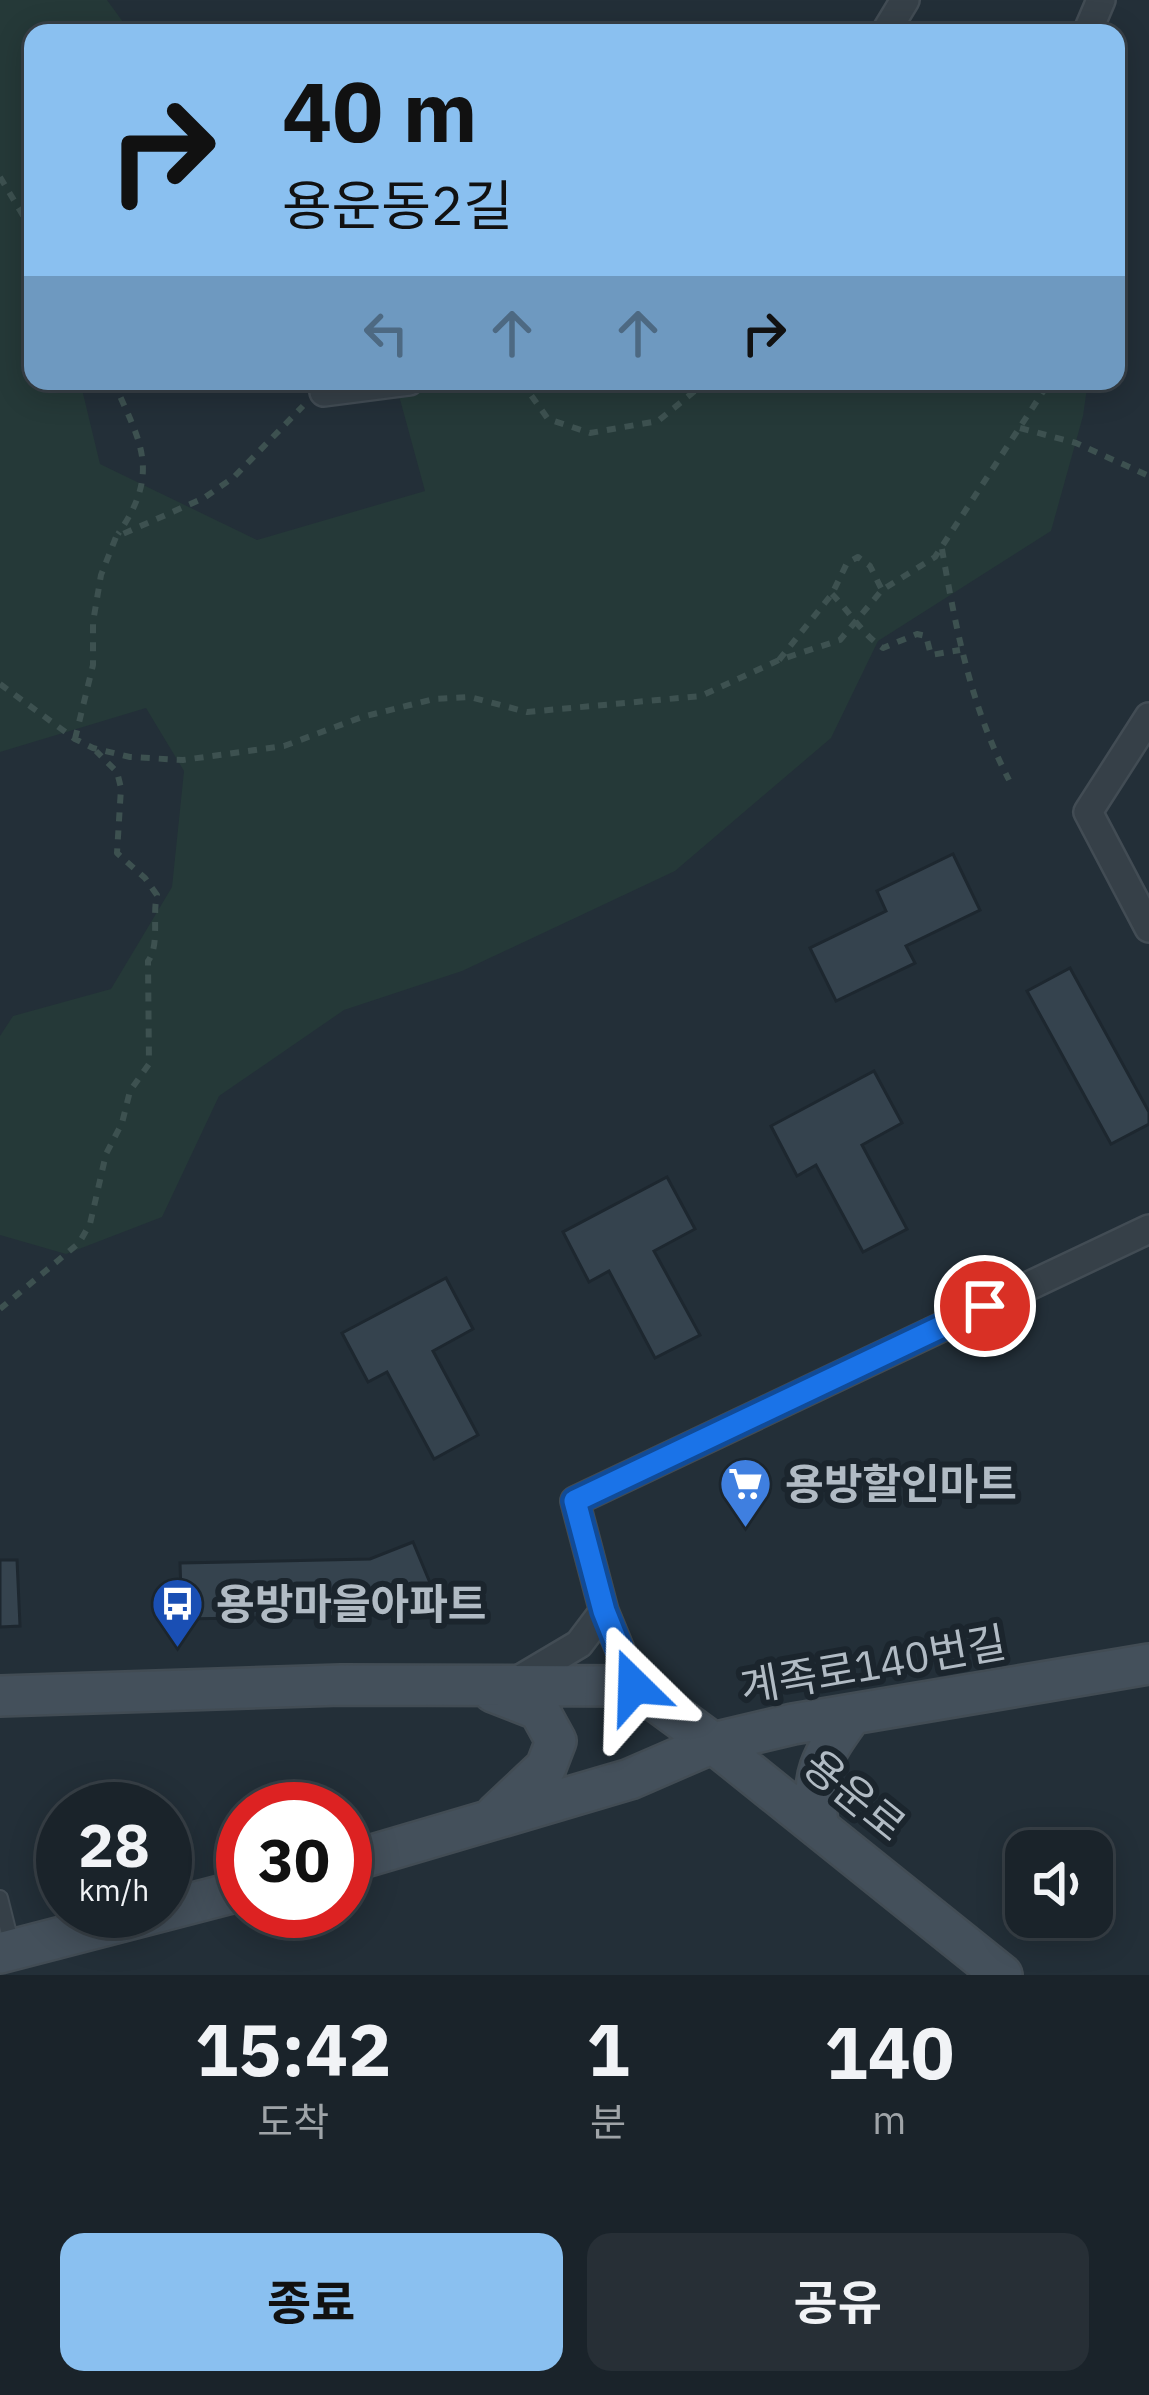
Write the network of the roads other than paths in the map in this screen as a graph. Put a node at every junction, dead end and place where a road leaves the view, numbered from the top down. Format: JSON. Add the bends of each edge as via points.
{"nodes":[{"id":1,"x":339,"y":390,"type":"edge"},
{"id":2,"x":324,"y":392,"type":"road end"},
{"id":3,"x":1149,"y":717,"type":"edge"},
{"id":4,"x":1149,"y":928,"type":"edge"},
{"id":5,"x":1149,"y":1228,"type":"edge"},
{"id":6,"x":604,"y":1611,"type":"junction"},
{"id":7,"x":1149,"y":1664,"type":"edge"},
{"id":8,"x":492,"y":1685,"type":"junction"},
{"id":9,"x":634,"y":1686,"type":"junction"},
{"id":10,"x":0,"y":1696,"type":"edge"},
{"id":11,"x":852,"y":1714,"type":"junction"},
{"id":12,"x":713,"y":1743,"type":"junction"},
{"id":13,"x":488,"y":1821,"type":"junction"},
{"id":14,"x":819,"y":1828,"type":"junction"},
{"id":15,"x":372,"y":1855,"type":"edge"},
{"id":16,"x":216,"y":1897,"type":"edge"},
{"id":17,"x":0,"y":1898,"type":"edge"},
{"id":18,"x":7,"y":1952,"type":"edge"},
{"id":19,"x":1002,"y":1975,"type":"edge"}],
"edges":[{"from":1,"to":2,"type":"street"},
{"from":3,"to":4,"type":"street","via":[[1088,812]]},
{"from":5,"to":6,"type":"street","via":[[575,1501]]},
{"from":6,"to":8,"type":"street","via":[[579,1644]]},
{"from":6,"to":9,"type":"street"},
{"from":7,"to":11,"type":"main road","name":"계족로140번길"},
{"from":8,"to":9,"type":"main road"},
{"from":8,"to":10,"type":"main road"},
{"from":8,"to":13,"type":"main road","via":[[539,1710],[556,1741],[546,1767]]},
{"from":9,"to":12,"type":"main road","name":"용운로"},
{"from":11,"to":12,"type":"main road","name":"계족로140번길"},
{"from":11,"to":14,"type":"main road","via":[[812,1790]]},
{"from":12,"to":13,"type":"main road","name":"계족로140번길"},
{"from":12,"to":14,"type":"main road","name":"용운로"},
{"from":13,"to":15,"type":"main road","name":"계족로140번길"},
{"from":14,"to":19,"type":"main road","name":"용운로"},
{"from":16,"to":18,"type":"main road"},
{"from":17,"to":18,"type":"lane"}]}
